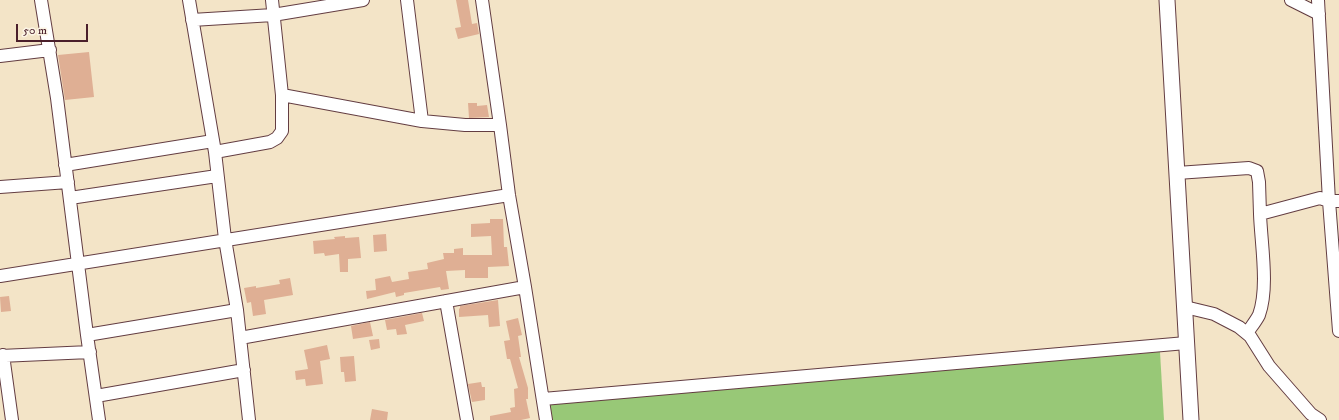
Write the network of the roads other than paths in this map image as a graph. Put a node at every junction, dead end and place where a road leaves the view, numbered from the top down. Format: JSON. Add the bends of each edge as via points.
{"nodes":[{"id":1,"x":41,"y":0,"type":"edge"},
{"id":2,"x":189,"y":0,"type":"edge"},
{"id":3,"x":272,"y":0,"type":"edge"},
{"id":4,"x":363,"y":0,"type":"edge"},
{"id":5,"x":407,"y":0,"type":"edge"},
{"id":6,"x":482,"y":0,"type":"edge"},
{"id":7,"x":1167,"y":0,"type":"edge"},
{"id":8,"x":1291,"y":0,"type":"edge"},
{"id":9,"x":1318,"y":0,"type":"edge"},
{"id":10,"x":1319,"y":14,"type":"junction"},
{"id":11,"x":273,"y":15,"type":"junction"},
{"id":12,"x":192,"y":20,"type":"junction"},
{"id":13,"x":50,"y":50,"type":"junction"},
{"id":14,"x":0,"y":56,"type":"edge"},
{"id":15,"x":282,"y":95,"type":"junction"},
{"id":16,"x":422,"y":120,"type":"junction"},
{"id":17,"x":500,"y":125,"type":"junction"},
{"id":18,"x":214,"y":146,"type":"junction"},
{"id":19,"x":65,"y":165,"type":"junction"},
{"id":20,"x":1177,"y":173,"type":"junction"},
{"id":21,"x":217,"y":176,"type":"junction"},
{"id":22,"x":68,"y":182,"type":"junction"},
{"id":23,"x":0,"y":188,"type":"edge"},
{"id":24,"x":509,"y":195,"type":"junction"},
{"id":25,"x":70,"y":198,"type":"junction"},
{"id":26,"x":1334,"y":201,"type":"edge"},
{"id":27,"x":1260,"y":214,"type":"junction"},
{"id":28,"x":225,"y":239,"type":"junction"},
{"id":29,"x":78,"y":263,"type":"junction"},
{"id":30,"x":0,"y":276,"type":"edge"},
{"id":31,"x":525,"y":287,"type":"junction"},
{"id":32,"x":446,"y":301,"type":"junction"},
{"id":33,"x":1185,"y":307,"type":"junction"},
{"id":34,"x":237,"y":310,"type":"junction"},
{"id":35,"x":1339,"y":324,"type":"edge"},
{"id":36,"x":1339,"y":332,"type":"edge"},
{"id":37,"x":1247,"y":333,"type":"junction"},
{"id":38,"x":87,"y":335,"type":"junction"},
{"id":39,"x":240,"y":338,"type":"junction"},
{"id":40,"x":1186,"y":344,"type":"junction"},
{"id":41,"x":90,"y":352,"type":"junction"},
{"id":42,"x":2,"y":356,"type":"edge"},
{"id":43,"x":244,"y":370,"type":"junction"},
{"id":44,"x":96,"y":396,"type":"junction"},
{"id":45,"x":543,"y":399,"type":"junction"},
{"id":46,"x":12,"y":420,"type":"edge"},
{"id":47,"x":99,"y":420,"type":"edge"},
{"id":48,"x":249,"y":420,"type":"edge"},
{"id":49,"x":467,"y":420,"type":"edge"},
{"id":50,"x":546,"y":420,"type":"edge"},
{"id":51,"x":1191,"y":420,"type":"edge"},
{"id":52,"x":1320,"y":420,"type":"edge"}],
"edges":[{"from":1,"to":13,"type":"street"},
{"from":2,"to":12,"type":"street"},
{"from":3,"to":11,"type":"street"},
{"from":4,"to":11,"type":"street"},
{"from":5,"to":16,"type":"street"},
{"from":6,"to":17,"type":"street"},
{"from":7,"to":20,"type":"main road"},
{"from":8,"to":10,"type":"street"},
{"from":9,"to":10,"type":"street"},
{"from":10,"to":26,"type":"street"},
{"from":11,"to":12,"type":"street"},
{"from":11,"to":15,"type":"street"},
{"from":12,"to":18,"type":"street"},
{"from":13,"to":14,"type":"street"},
{"from":13,"to":19,"type":"street"},
{"from":15,"to":16,"type":"street"},
{"from":15,"to":18,"type":"street","via":[[282,131],[277,138],[270,142]]},
{"from":16,"to":17,"type":"street","via":[[465,125]]},
{"from":17,"to":24,"type":"street"},
{"from":18,"to":19,"type":"street"},
{"from":18,"to":21,"type":"street"},
{"from":19,"to":22,"type":"street"},
{"from":20,"to":27,"type":"street","via":[[1249,168],[1257,171]]},
{"from":20,"to":33,"type":"main road"},
{"from":21,"to":25,"type":"street"},
{"from":21,"to":28,"type":"street"},
{"from":22,"to":23,"type":"street"},
{"from":22,"to":25,"type":"street"},
{"from":24,"to":28,"type":"street"},
{"from":24,"to":31,"type":"street"},
{"from":25,"to":29,"type":"street"},
{"from":26,"to":27,"type":"street","via":[[1320,198]]},
{"from":26,"to":35,"type":"street"},
{"from":27,"to":37,"type":"street","via":[[1264,271],[1262,302],[1259,315]]},
{"from":28,"to":29,"type":"street"},
{"from":28,"to":34,"type":"street"},
{"from":29,"to":30,"type":"street"},
{"from":29,"to":38,"type":"street"},
{"from":31,"to":32,"type":"street"},
{"from":31,"to":45,"type":"street"},
{"from":32,"to":39,"type":"street"},
{"from":32,"to":49,"type":"street"},
{"from":33,"to":37,"type":"street","via":[[1214,314]]},
{"from":33,"to":40,"type":"main road"},
{"from":34,"to":38,"type":"street"},
{"from":34,"to":39,"type":"street"},
{"from":35,"to":36,"type":"street"},
{"from":37,"to":52,"type":"street","via":[[1268,366],[1311,414]]},
{"from":38,"to":41,"type":"street"},
{"from":39,"to":43,"type":"street"},
{"from":40,"to":45,"type":"street"},
{"from":40,"to":51,"type":"main road"},
{"from":41,"to":42,"type":"street"},
{"from":41,"to":44,"type":"street"},
{"from":42,"to":46,"type":"street"},
{"from":43,"to":44,"type":"street"},
{"from":43,"to":48,"type":"street"},
{"from":44,"to":47,"type":"street"},
{"from":45,"to":50,"type":"street"}]}
